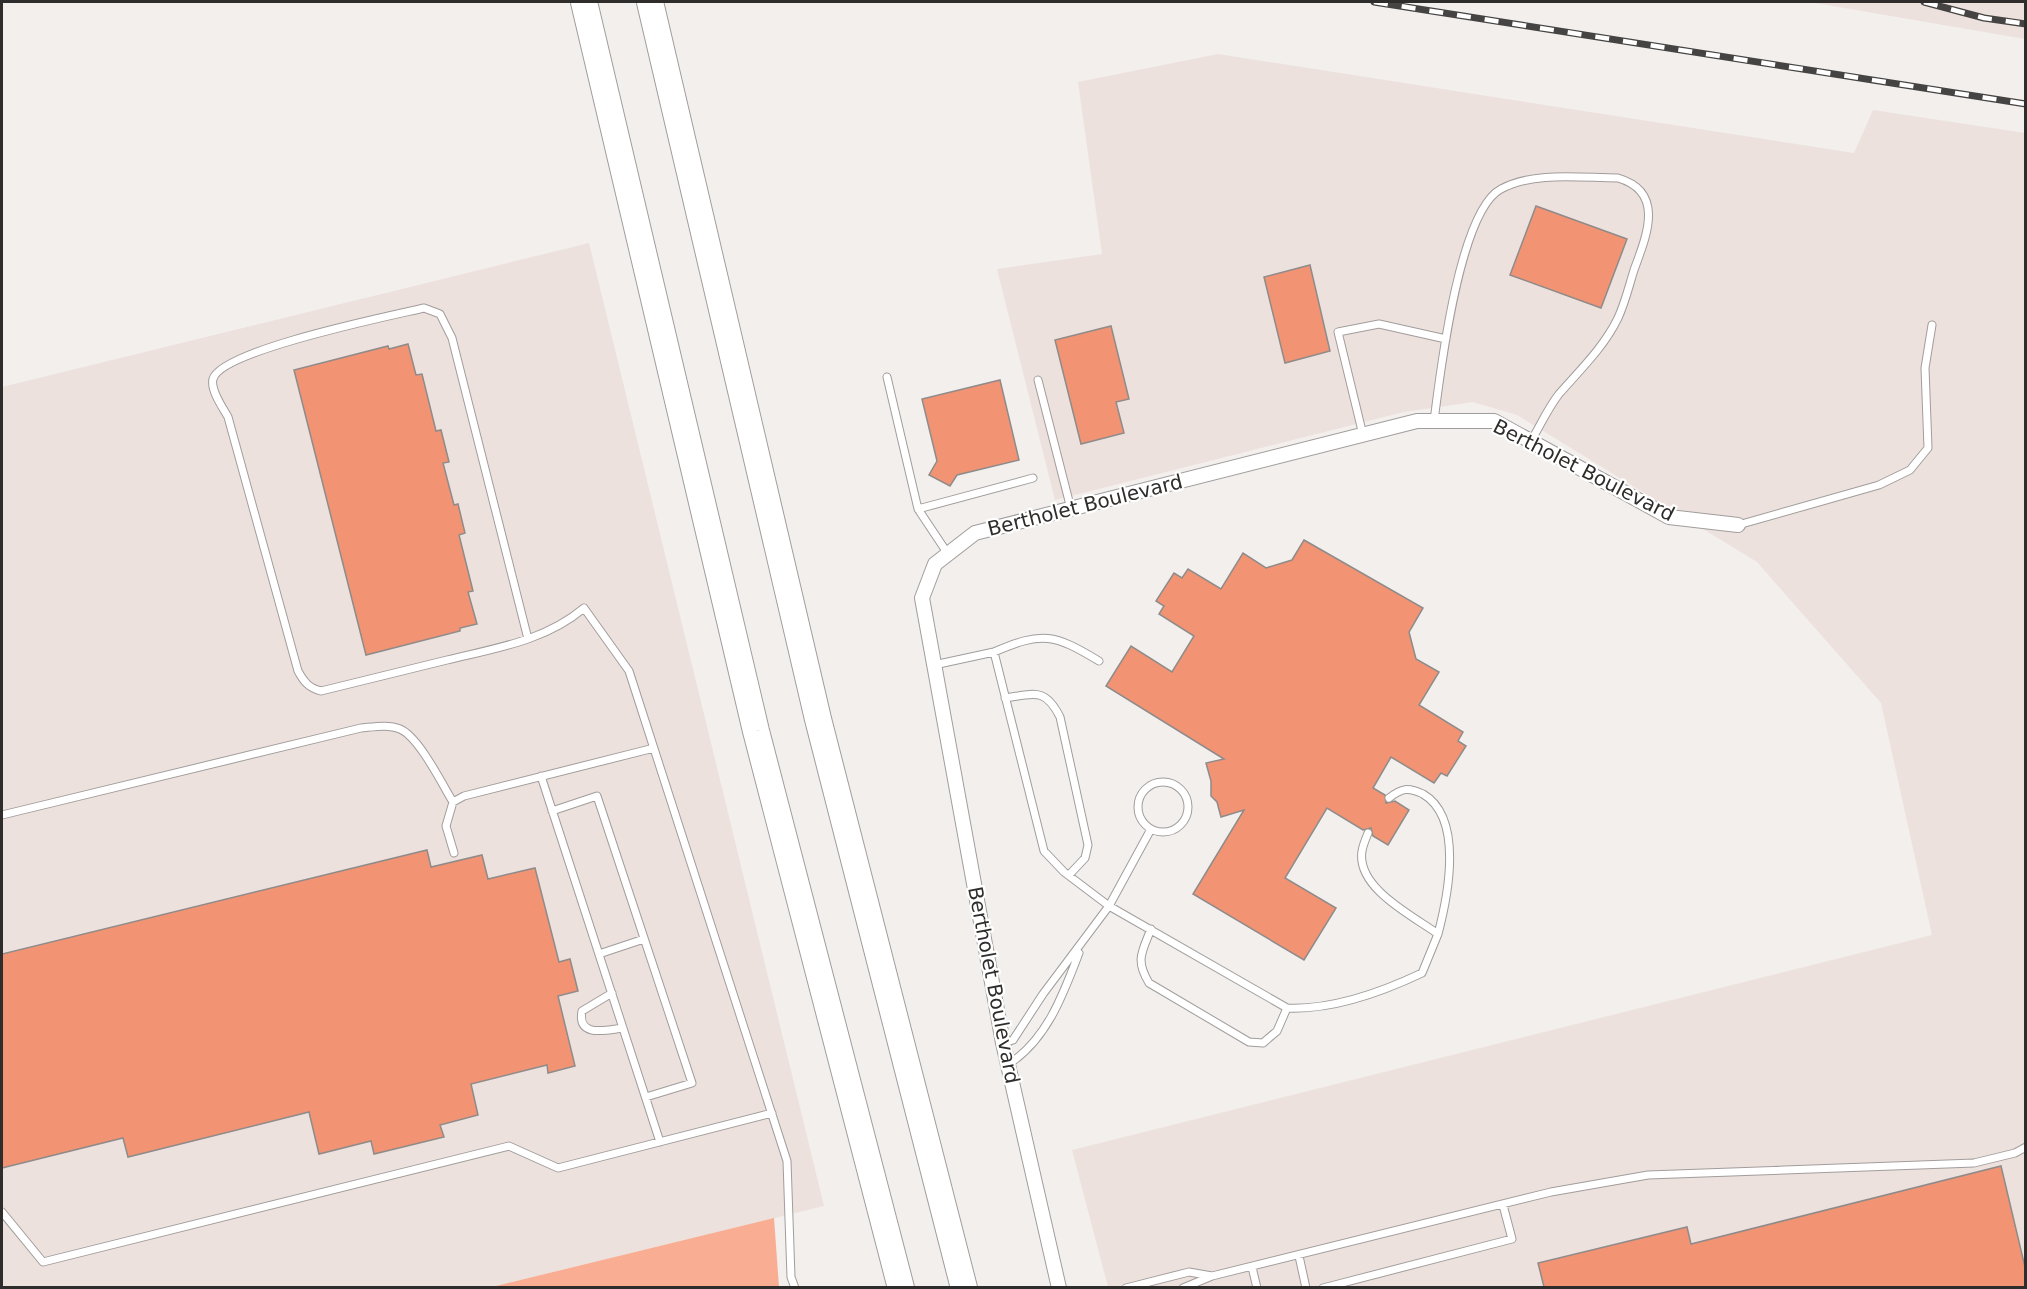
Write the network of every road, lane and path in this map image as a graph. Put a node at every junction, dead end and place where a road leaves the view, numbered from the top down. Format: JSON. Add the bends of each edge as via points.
{"nodes":[{"id":1,"x":584,"y":2,"type":"edge"},
{"id":2,"x":650,"y":2,"type":"edge"},
{"id":3,"x":1932,"y":325,"type":"dead end"},
{"id":4,"x":1446,"y":339,"type":"junction"},
{"id":5,"x":887,"y":377,"type":"dead end"},
{"id":6,"x":1038,"y":380,"type":"dead end"},
{"id":7,"x":1434,"y":421,"type":"junction"},
{"id":8,"x":1363,"y":435,"type":"junction"},
{"id":9,"x":1531,"y":441,"type":"junction"},
{"id":10,"x":1034,"y":478,"type":"dead end"},
{"id":11,"x":918,"y":509,"type":"junction"},
{"id":12,"x":1071,"y":509,"type":"junction"},
{"id":13,"x":1738,"y":525,"type":"joint"},
{"id":14,"x":948,"y":554,"type":"junction"},
{"id":15,"x":528,"y":639,"type":"junction"},
{"id":16,"x":994,"y":652,"type":"junction"},
{"id":17,"x":1099,"y":661,"type":"dead end"},
{"id":18,"x":934,"y":664,"type":"junction"},
{"id":19,"x":1005,"y":698,"type":"junction"},
{"id":20,"x":654,"y":748,"type":"junction"},
{"id":21,"x":541,"y":776,"type":"junction"},
{"id":22,"x":1389,"y":798,"type":"dead end"},
{"id":23,"x":453,"y":802,"type":"junction"},
{"id":24,"x":552,"y":811,"type":"junction"},
{"id":25,"x":2,"y":815,"type":"edge"},
{"id":26,"x":1151,"y":829,"type":"junction"},
{"id":27,"x":1368,"y":832,"type":"dead end"},
{"id":28,"x":454,"y":853,"type":"dead end"},
{"id":29,"x":1069,"y":875,"type":"junction"},
{"id":30,"x":1109,"y":906,"type":"junction"},
{"id":31,"x":1151,"y":929,"type":"junction"},
{"id":32,"x":1438,"y":934,"type":"junction"},
{"id":33,"x":644,"y":939,"type":"junction"},
{"id":34,"x":1082,"y":945,"type":"junction"},
{"id":35,"x":599,"y":954,"type":"junction"},
{"id":36,"x":612,"y":993,"type":"junction"},
{"id":37,"x":1287,"y":1008,"type":"junction"},
{"id":38,"x":623,"y":1028,"type":"junction"},
{"id":39,"x":1003,"y":1044,"type":"junction"},
{"id":40,"x":1009,"y":1064,"type":"junction"},
{"id":41,"x":646,"y":1098,"type":"junction"},
{"id":42,"x":772,"y":1113,"type":"junction"},
{"id":43,"x":660,"y":1142,"type":"junction"},
{"id":44,"x":2025,"y":1147,"type":"edge"},
{"id":45,"x":1503,"y":1205,"type":"junction"},
{"id":46,"x":2,"y":1212,"type":"edge"},
{"id":47,"x":1299,"y":1256,"type":"junction"},
{"id":48,"x":1252,"y":1266,"type":"junction"},
{"id":49,"x":1212,"y":1276,"type":"junction"},
{"id":50,"x":795,"y":1287,"type":"edge"},
{"id":51,"x":902,"y":1287,"type":"edge"},
{"id":52,"x":964,"y":1287,"type":"edge"},
{"id":53,"x":1059,"y":1287,"type":"edge"},
{"id":54,"x":1126,"y":1287,"type":"edge"},
{"id":55,"x":1183,"y":1287,"type":"edge"},
{"id":56,"x":1257,"y":1287,"type":"edge"},
{"id":57,"x":1306,"y":1287,"type":"edge"},
{"id":58,"x":1323,"y":1287,"type":"edge"}],
"edges":[{"from":1,"to":51,"type":"highway","via":[[756,731]]},
{"from":2,"to":52,"type":"highway","via":[[801,649]]},
{"from":3,"to":13,"type":"lane","via":[[1924,368],[1928,448],[1910,470],[1879,485]]},
{"from":4,"to":7,"type":"lane"},
{"from":4,"to":8,"type":"lane","via":[[1379,324],[1338,332]]},
{"from":4,"to":9,"type":"lane","via":[[1466,248],[1486,203],[1499,190],[1523,180],[1618,178],[1632,182],[1642,193],[1649,208],[1649,229],[1618,318],[1586,366],[1558,395]]},
{"from":5,"to":11,"type":"lane"},
{"from":6,"to":12,"type":"lane"},
{"from":7,"to":8,"type":"street","name":"Bertholet Boulevard","via":[[1417,421]]},
{"from":7,"to":9,"type":"street","name":"Bertholet Boulevard","via":[[1494,421]]},
{"from":8,"to":12,"type":"street","name":"Bertholet Boulevard"},
{"from":9,"to":13,"type":"street","name":"Bertholet Boulevard","via":[[1670,517]]},
{"from":10,"to":11,"type":"lane"},
{"from":11,"to":14,"type":"lane"},
{"from":12,"to":14,"type":"street","name":"Bertholet Boulevard","via":[[975,533]]},
{"from":14,"to":18,"type":"street","name":"Bertholet Boulevard","via":[[935,564],[922,598]]},
{"from":15,"to":15,"type":"lane","via":[[321,691],[313,689],[298,671],[228,417],[212,384],[220,368],[295,340],[424,308],[440,314],[452,338]]},
{"from":15,"to":20,"type":"lane","via":[[567,622],[584,608],[629,671]]},
{"from":16,"to":17,"type":"lane","via":[[1024,639],[1042,638],[1064,640]]},
{"from":16,"to":18,"type":"lane"},
{"from":16,"to":19,"type":"lane"},
{"from":18,"to":39,"type":"street","name":"Bertholet Boulevard"},
{"from":19,"to":29,"type":"lane","via":[[1044,851]]},
{"from":19,"to":29,"type":"lane","via":[[1039,693],[1052,701],[1060,717],[1088,845],[1085,858]]},
{"from":20,"to":21,"type":"lane"},
{"from":20,"to":42,"type":"lane"},
{"from":21,"to":23,"type":"lane"},
{"from":21,"to":24,"type":"lane"},
{"from":22,"to":32,"type":"lane","via":[[1401,789],[1412,789],[1431,799],[1443,815],[1449,836],[1448,870],[1445,909]]},
{"from":23,"to":25,"type":"lane","via":[[411,738],[400,729],[382,726]]},
{"from":23,"to":28,"type":"lane","via":[[446,826]]},
{"from":24,"to":33,"type":"lane","via":[[597,796]]},
{"from":24,"to":35,"type":"lane"},
{"from":26,"to":26,"type":"lane","via":[[1167,832],[1182,824],[1187,800],[1178,786],[1154,783],[1141,793],[1137,809]]},
{"from":26,"to":30,"type":"lane"},
{"from":27,"to":32,"type":"lane","via":[[1361,852],[1374,887]]},
{"from":29,"to":30,"type":"lane"},
{"from":30,"to":31,"type":"lane"},
{"from":30,"to":34,"type":"lane"},
{"from":31,"to":37,"type":"lane"},
{"from":31,"to":37,"type":"lane","via":[[1140,955],[1140,969],[1149,983],[1249,1042],[1263,1043],[1277,1031]]},
{"from":32,"to":37,"type":"lane","via":[[1422,973],[1396,986],[1311,1009]]},
{"from":33,"to":35,"type":"lane"},
{"from":33,"to":41,"type":"lane","via":[[692,1083]]},
{"from":34,"to":39,"type":"lane","via":[[1013,1040]]},
{"from":34,"to":40,"type":"lane","via":[[1058,1007],[1025,1054]]},
{"from":35,"to":36,"type":"lane"},
{"from":36,"to":38,"type":"lane"},
{"from":36,"to":38,"type":"lane","via":[[582,1011],[582,1024],[594,1031]]},
{"from":38,"to":41,"type":"lane"},
{"from":39,"to":40,"type":"street","name":"Bertholet Boulevard"},
{"from":40,"to":53,"type":"street","name":"Bertholet Boulevard"},
{"from":41,"to":43,"type":"lane"},
{"from":42,"to":43,"type":"lane"},
{"from":42,"to":50,"type":"lane","via":[[787,1161],[791,1277]]},
{"from":43,"to":46,"type":"lane","via":[[558,1168],[509,1146],[43,1262]]},
{"from":44,"to":45,"type":"lane","via":[[1974,1163],[1648,1175],[1551,1192]]},
{"from":45,"to":47,"type":"lane"},
{"from":45,"to":58,"type":"lane","via":[[1512,1239]]},
{"from":47,"to":48,"type":"lane"},
{"from":47,"to":57,"type":"lane"},
{"from":48,"to":49,"type":"lane"},
{"from":48,"to":56,"type":"lane"},
{"from":49,"to":54,"type":"lane","via":[[1189,1272]]},
{"from":49,"to":55,"type":"lane"}]}
